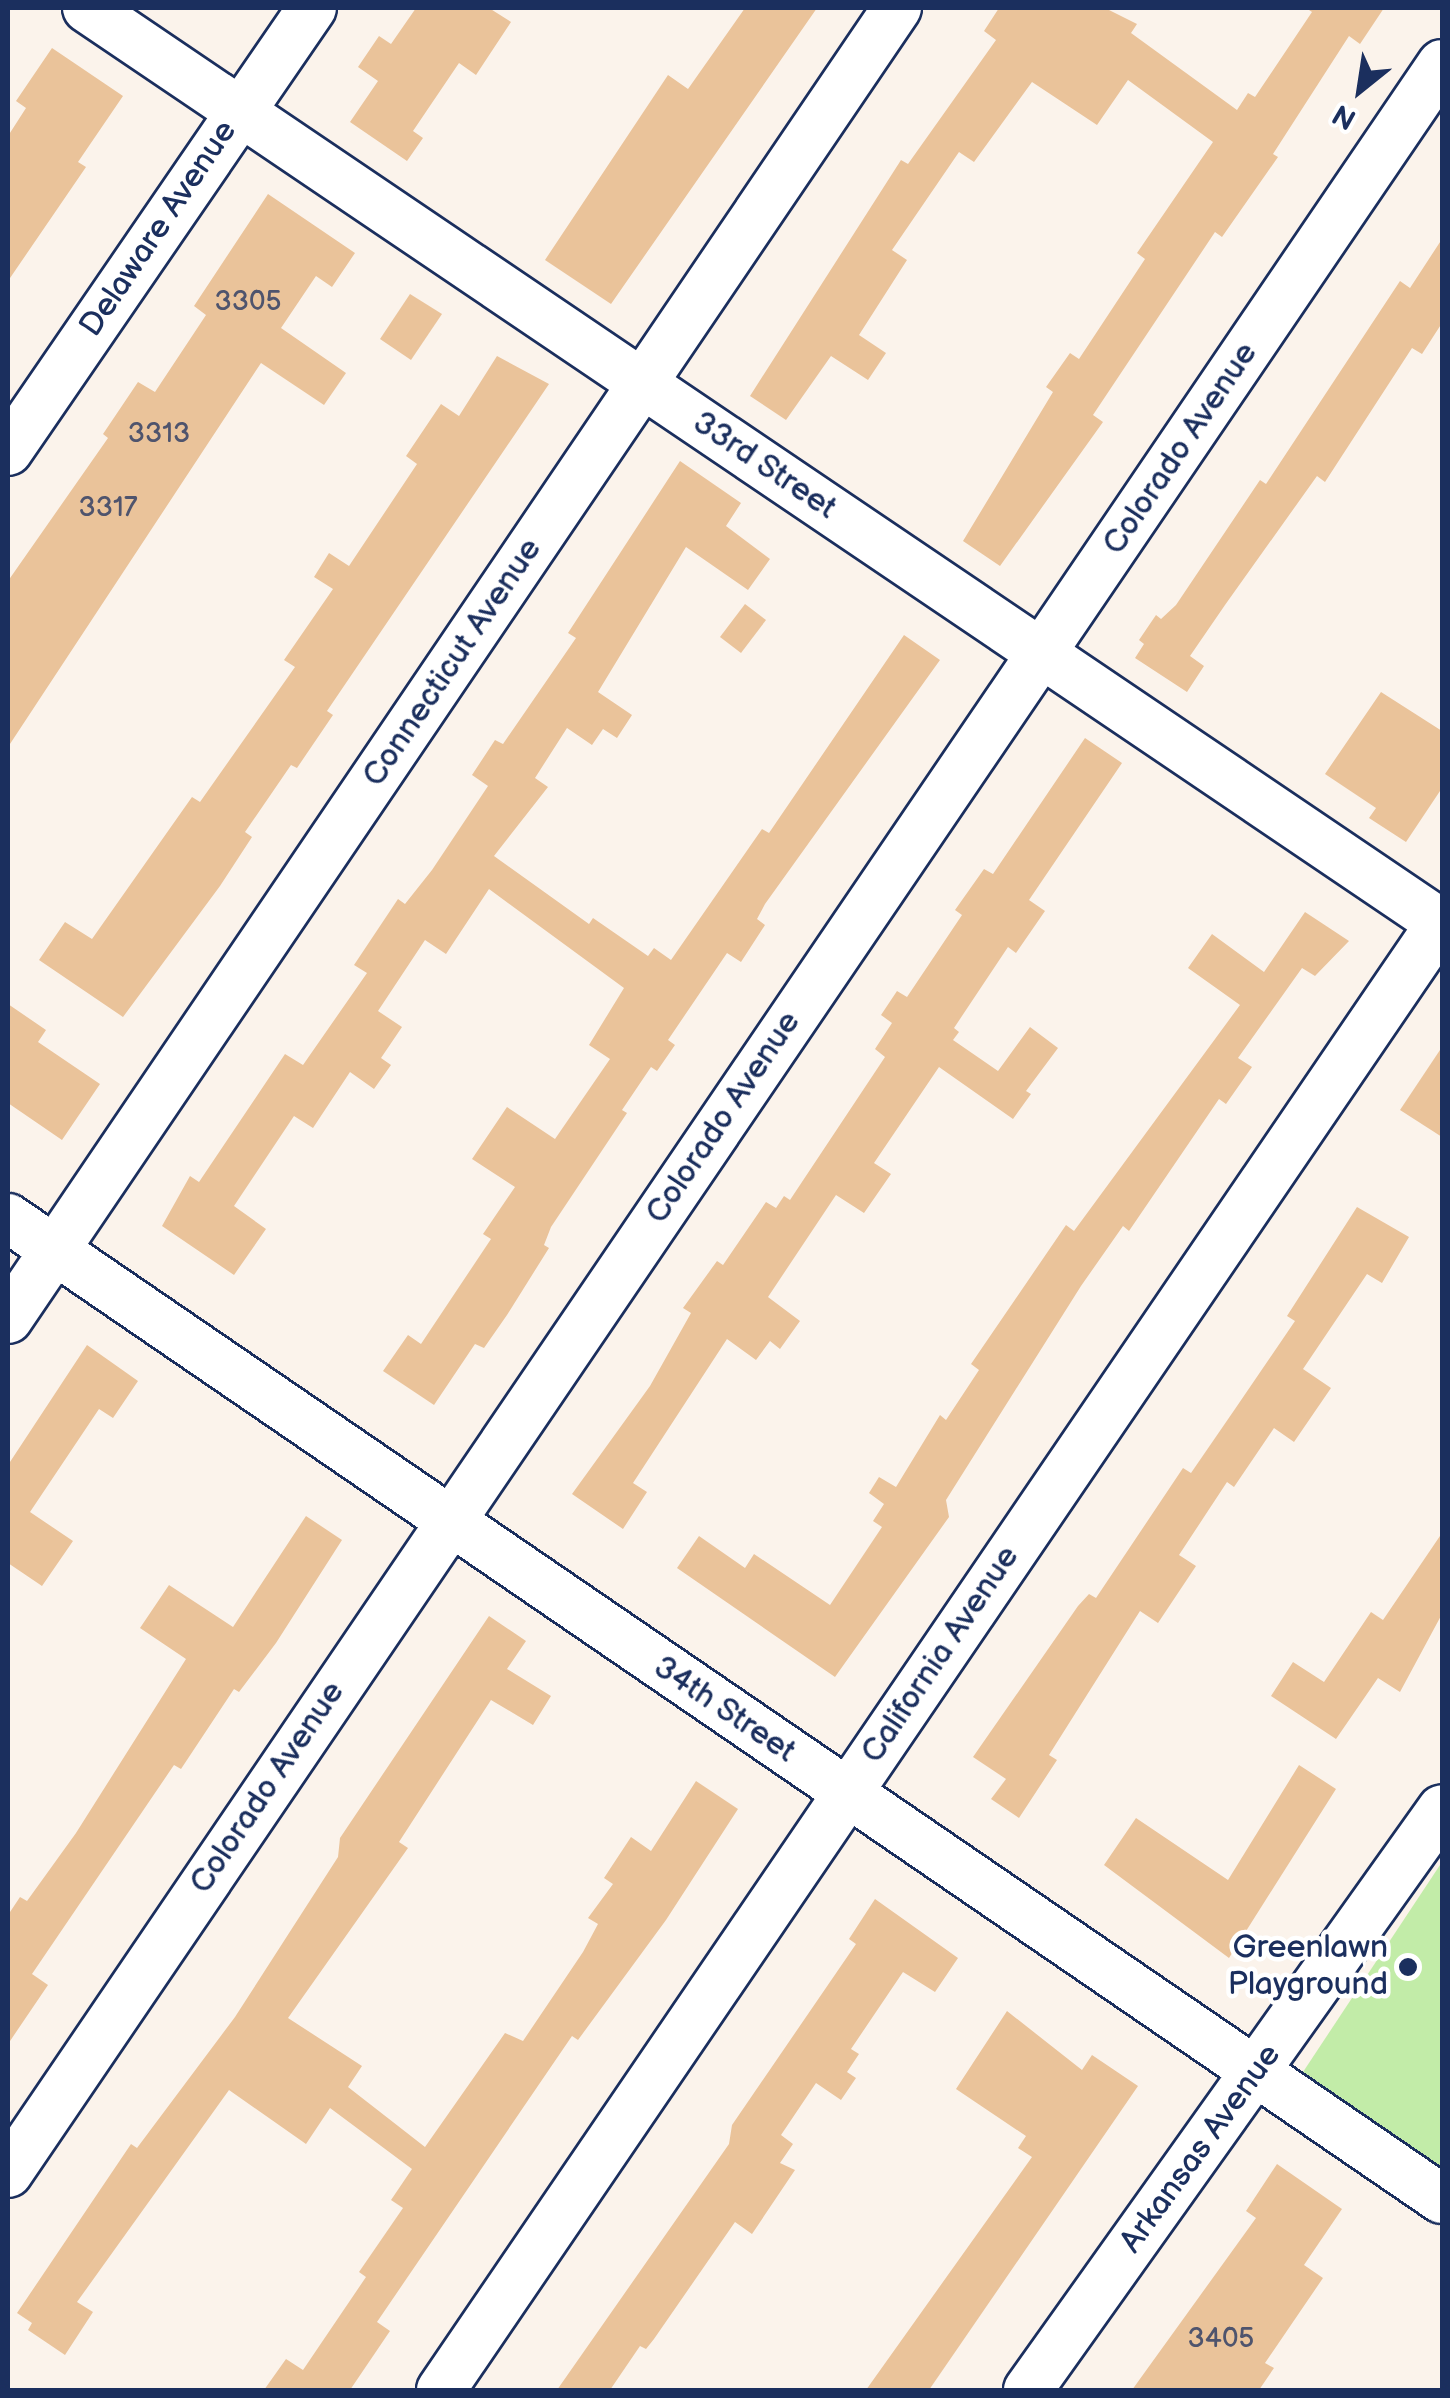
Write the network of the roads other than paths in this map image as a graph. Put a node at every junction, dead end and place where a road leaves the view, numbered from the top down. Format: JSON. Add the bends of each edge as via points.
{"nodes":[{"id":1,"x":86,"y":8,"type":"edge"},
{"id":2,"x":312,"y":8,"type":"edge"},
{"id":3,"x":898,"y":8,"type":"edge"},
{"id":4,"x":1442,"y":64,"type":"edge"},
{"id":5,"x":240,"y":112,"type":"junction"},
{"id":6,"x":642,"y":384,"type":"junction"},
{"id":7,"x":8,"y":451,"type":"edge"},
{"id":8,"x":1042,"y":654,"type":"junction"},
{"id":9,"x":1442,"y":923,"type":"edge"},
{"id":10,"x":8,"y":1218,"type":"edge"},
{"id":11,"x":54,"y":1250,"type":"junction"},
{"id":12,"x":8,"y":1319,"type":"edge"},
{"id":13,"x":447,"y":1522,"type":"junction"},
{"id":14,"x":846,"y":1794,"type":"junction"},
{"id":15,"x":1442,"y":1809,"type":"edge"},
{"id":16,"x":1258,"y":2070,"type":"junction"},
{"id":17,"x":8,"y":2173,"type":"edge"},
{"id":18,"x":1442,"y":2200,"type":"edge"},
{"id":19,"x":441,"y":2390,"type":"edge"},
{"id":20,"x":1028,"y":2390,"type":"edge"}],
"edges":[{"from":1,"to":5,"type":"street","name":"33rd Street"},
{"from":2,"to":5,"type":"street","name":"Delaware Avenue"},
{"from":3,"to":6,"type":"street","name":"Connecticut Avenue"},
{"from":4,"to":8,"type":"street","name":"Colorado Avenue"},
{"from":5,"to":6,"type":"street","name":"33rd Street"},
{"from":5,"to":7,"type":"street","name":"Delaware Avenue"},
{"from":6,"to":8,"type":"street","name":"33rd Street"},
{"from":6,"to":11,"type":"street","name":"Connecticut Avenue"},
{"from":8,"to":9,"type":"street","name":"33rd Street"},
{"from":8,"to":13,"type":"street","name":"Colorado Avenue"},
{"from":9,"to":14,"type":"street","name":"California Avenue"},
{"from":10,"to":11,"type":"street","name":"34th Street"},
{"from":11,"to":12,"type":"street","name":"Connecticut Avenue"},
{"from":11,"to":13,"type":"street","name":"34th Street"},
{"from":13,"to":14,"type":"street","name":"34th Street"},
{"from":13,"to":17,"type":"street","name":"Colorado Avenue"},
{"from":14,"to":16,"type":"street","name":"34th Street"},
{"from":14,"to":19,"type":"street","name":"California Avenue"},
{"from":15,"to":16,"type":"street","name":"Arkansas Avenue"},
{"from":16,"to":18,"type":"street","name":"34th Street"},
{"from":16,"to":20,"type":"street","name":"Arkansas Avenue"}]}
